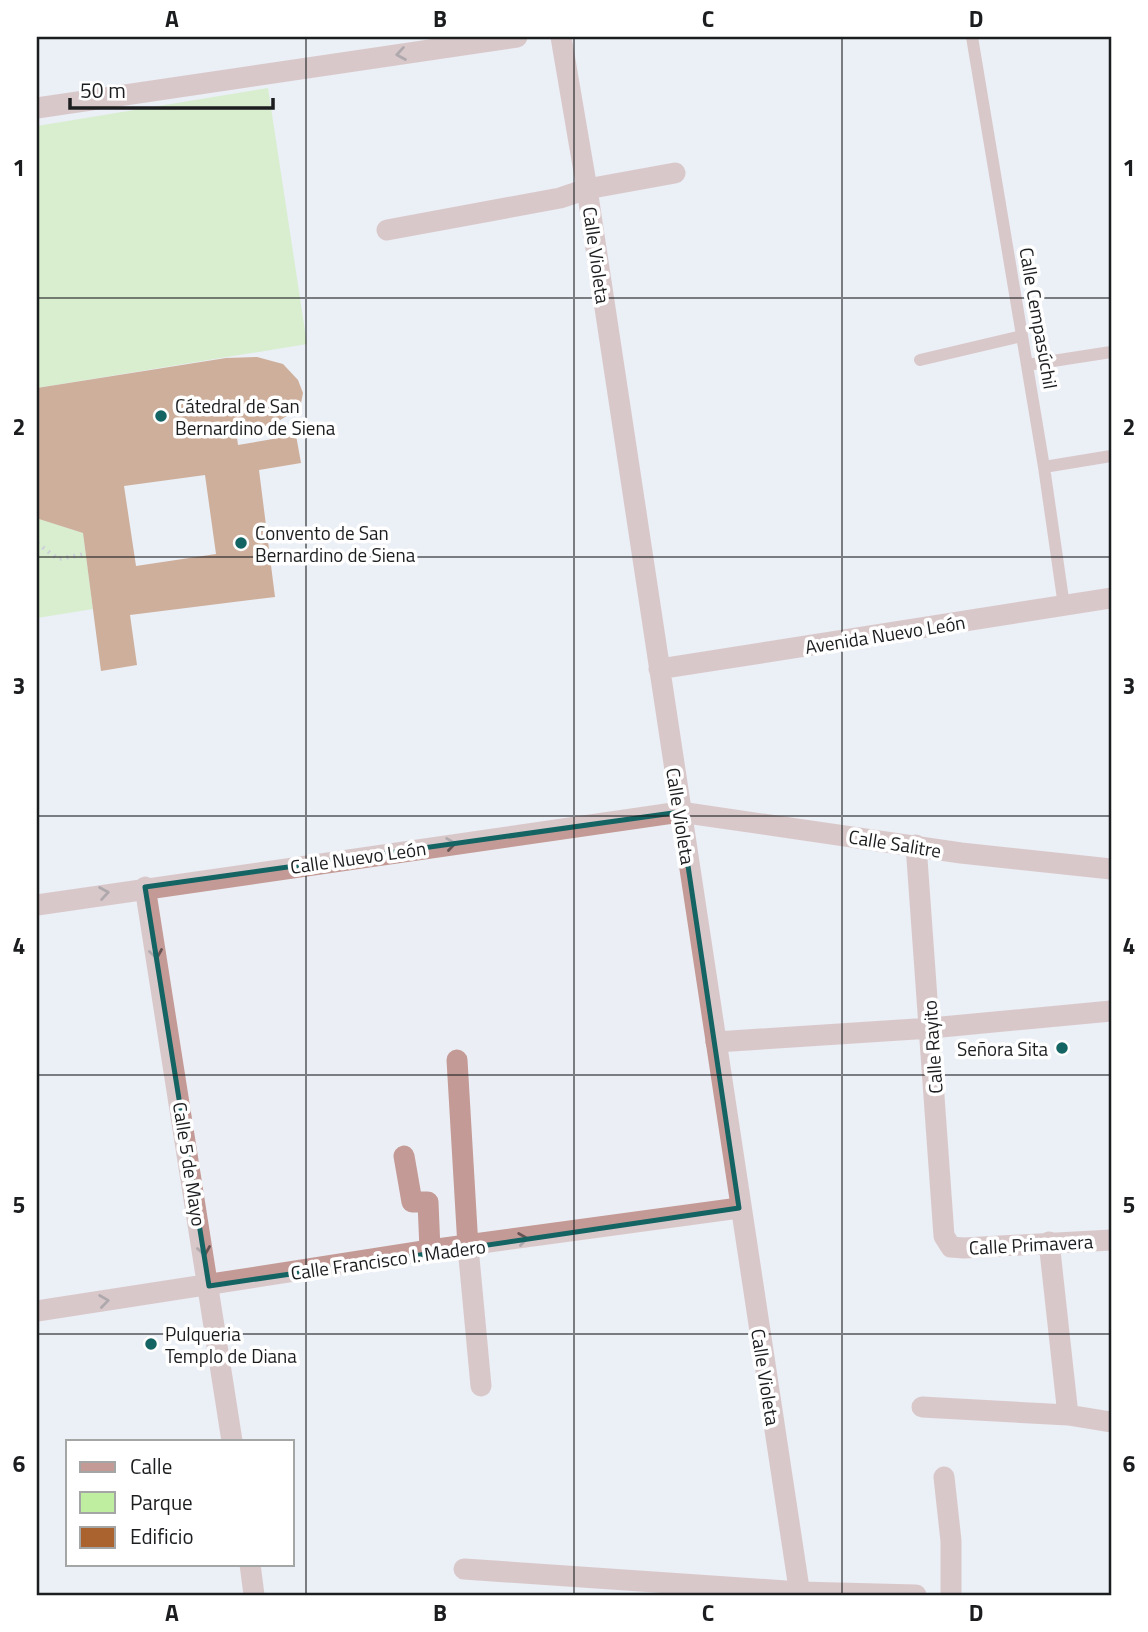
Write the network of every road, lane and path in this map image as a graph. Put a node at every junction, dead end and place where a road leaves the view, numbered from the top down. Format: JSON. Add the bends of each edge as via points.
{"nodes":[{"id":1,"x":517,"y":37,"type":"edge"},
{"id":2,"x":561,"y":37,"type":"edge"},
{"id":3,"x":972,"y":37,"type":"edge"},
{"id":4,"x":37,"y":108,"type":"edge"},
{"id":5,"x":674,"y":173,"type":"dead end"},
{"id":6,"x":587,"y":189,"type":"junction"},
{"id":7,"x":387,"y":229,"type":"dead end"},
{"id":8,"x":1022,"y":336,"type":"junction"},
{"id":9,"x":1111,"y":352,"type":"edge"},
{"id":10,"x":920,"y":360,"type":"dead end"},
{"id":11,"x":1027,"y":365,"type":"junction"},
{"id":12,"x":1111,"y":456,"type":"edge"},
{"id":13,"x":1044,"y":467,"type":"junction"},
{"id":14,"x":37,"y":543,"type":"edge"},
{"id":15,"x":86,"y":554,"type":"dead end"},
{"id":16,"x":1111,"y":598,"type":"edge"},
{"id":17,"x":1064,"y":606,"type":"junction"},
{"id":18,"x":659,"y":669,"type":"junction"},
{"id":19,"x":680,"y":812,"type":"junction"},
{"id":20,"x":916,"y":845,"type":"junction"},
{"id":21,"x":1111,"y":869,"type":"edge"},
{"id":22,"x":145,"y":887,"type":"junction"},
{"id":23,"x":37,"y":905,"type":"edge"},
{"id":24,"x":1111,"y":1011,"type":"edge"},
{"id":25,"x":931,"y":1028,"type":"junction"},
{"id":26,"x":716,"y":1042,"type":"junction"},
{"id":27,"x":457,"y":1060,"type":"dead end"},
{"id":28,"x":404,"y":1156,"type":"dead end"},
{"id":29,"x":739,"y":1208,"type":"junction"},
{"id":30,"x":1111,"y":1240,"type":"edge"},
{"id":31,"x":1049,"y":1242,"type":"junction"},
{"id":32,"x":468,"y":1247,"type":"junction"},
{"id":33,"x":951,"y":1247,"type":"joint"},
{"id":34,"x":430,"y":1250,"type":"junction"},
{"id":35,"x":209,"y":1286,"type":"junction"},
{"id":36,"x":37,"y":1311,"type":"edge"},
{"id":37,"x":481,"y":1386,"type":"dead end"},
{"id":38,"x":922,"y":1407,"type":"dead end"},
{"id":39,"x":1068,"y":1415,"type":"junction"},
{"id":40,"x":1111,"y":1422,"type":"edge"},
{"id":41,"x":232,"y":1440,"type":"edge"},
{"id":42,"x":944,"y":1477,"type":"dead end"},
{"id":43,"x":250,"y":1566,"type":"edge"},
{"id":44,"x":464,"y":1569,"type":"dead end"},
{"id":45,"x":800,"y":1594,"type":"edge"},
{"id":46,"x":254,"y":1595,"type":"edge"},
{"id":47,"x":906,"y":1595,"type":"edge"},
{"id":48,"x":951,"y":1595,"type":"edge"}],
"edges":[{"from":1,"to":4,"type":"street","one_way":true},
{"from":2,"to":6,"type":"street","name":"Calle Violeta"},
{"from":3,"to":8,"type":"lane","name":"Calle Cempasúchil"},
{"from":5,"to":6,"type":"street"},
{"from":6,"to":7,"type":"street","via":[[560,198]]},
{"from":6,"to":18,"type":"street","name":"Calle Violeta"},
{"from":8,"to":10,"type":"lane"},
{"from":8,"to":11,"type":"lane","name":"Calle Cempasúchil"},
{"from":9,"to":11,"type":"lane"},
{"from":11,"to":13,"type":"lane","name":"Calle Cempasúchil"},
{"from":12,"to":13,"type":"lane"},
{"from":13,"to":17,"type":"lane","name":"Calle Cempasúchil"},
{"from":14,"to":15,"type":"path","via":[[58,559]]},
{"from":16,"to":17,"type":"street","name":"Avenida Nuevo León"},
{"from":17,"to":18,"type":"street","name":"Avenida Nuevo León"},
{"from":18,"to":19,"type":"street","name":"Calle Violeta"},
{"from":19,"to":20,"type":"street","name":"Calle Salitre"},
{"from":22,"to":19,"type":"street","name":"Calle Nuevo León","one_way":true},
{"from":19,"to":26,"type":"street","name":"Calle Violeta"},
{"from":20,"to":21,"type":"street","name":"Calle Salitre"},
{"from":20,"to":25,"type":"street","name":"Calle Rayito"},
{"from":23,"to":22,"type":"street","name":"Calle Nuevo León","one_way":true},
{"from":22,"to":35,"type":"street","name":"Calle 5 de Mayo","one_way":true},
{"from":24,"to":25,"type":"street"},
{"from":25,"to":26,"type":"street"},
{"from":25,"to":33,"type":"street","name":"Calle Rayito","via":[[944,1236]]},
{"from":26,"to":29,"type":"street","name":"Calle Violeta"},
{"from":27,"to":32,"type":"street"},
{"from":28,"to":34,"type":"street","via":[[412,1202],[428,1202]]},
{"from":32,"to":29,"type":"street","name":"Calle Francisco I. Madero","one_way":true},
{"from":29,"to":45,"type":"street","name":"Calle Violeta"},
{"from":30,"to":31,"type":"street","name":"Calle Primavera"},
{"from":31,"to":33,"type":"street","name":"Calle Primavera"},
{"from":31,"to":39,"type":"street"},
{"from":32,"to":34,"type":"street","name":"Calle Francisco I. Madero"},
{"from":32,"to":37,"type":"street"},
{"from":34,"to":35,"type":"street","name":"Calle Francisco I. Madero"},
{"from":36,"to":35,"type":"street","name":"Calle Francisco I. Madero","one_way":true},
{"from":35,"to":41,"type":"street","name":"Calle 5 de Mayo"},
{"from":38,"to":39,"type":"street"},
{"from":39,"to":40,"type":"street"},
{"from":42,"to":48,"type":"street"},
{"from":43,"to":46,"type":"street"},
{"from":44,"to":45,"type":"street"},
{"from":45,"to":47,"type":"street"}]}
